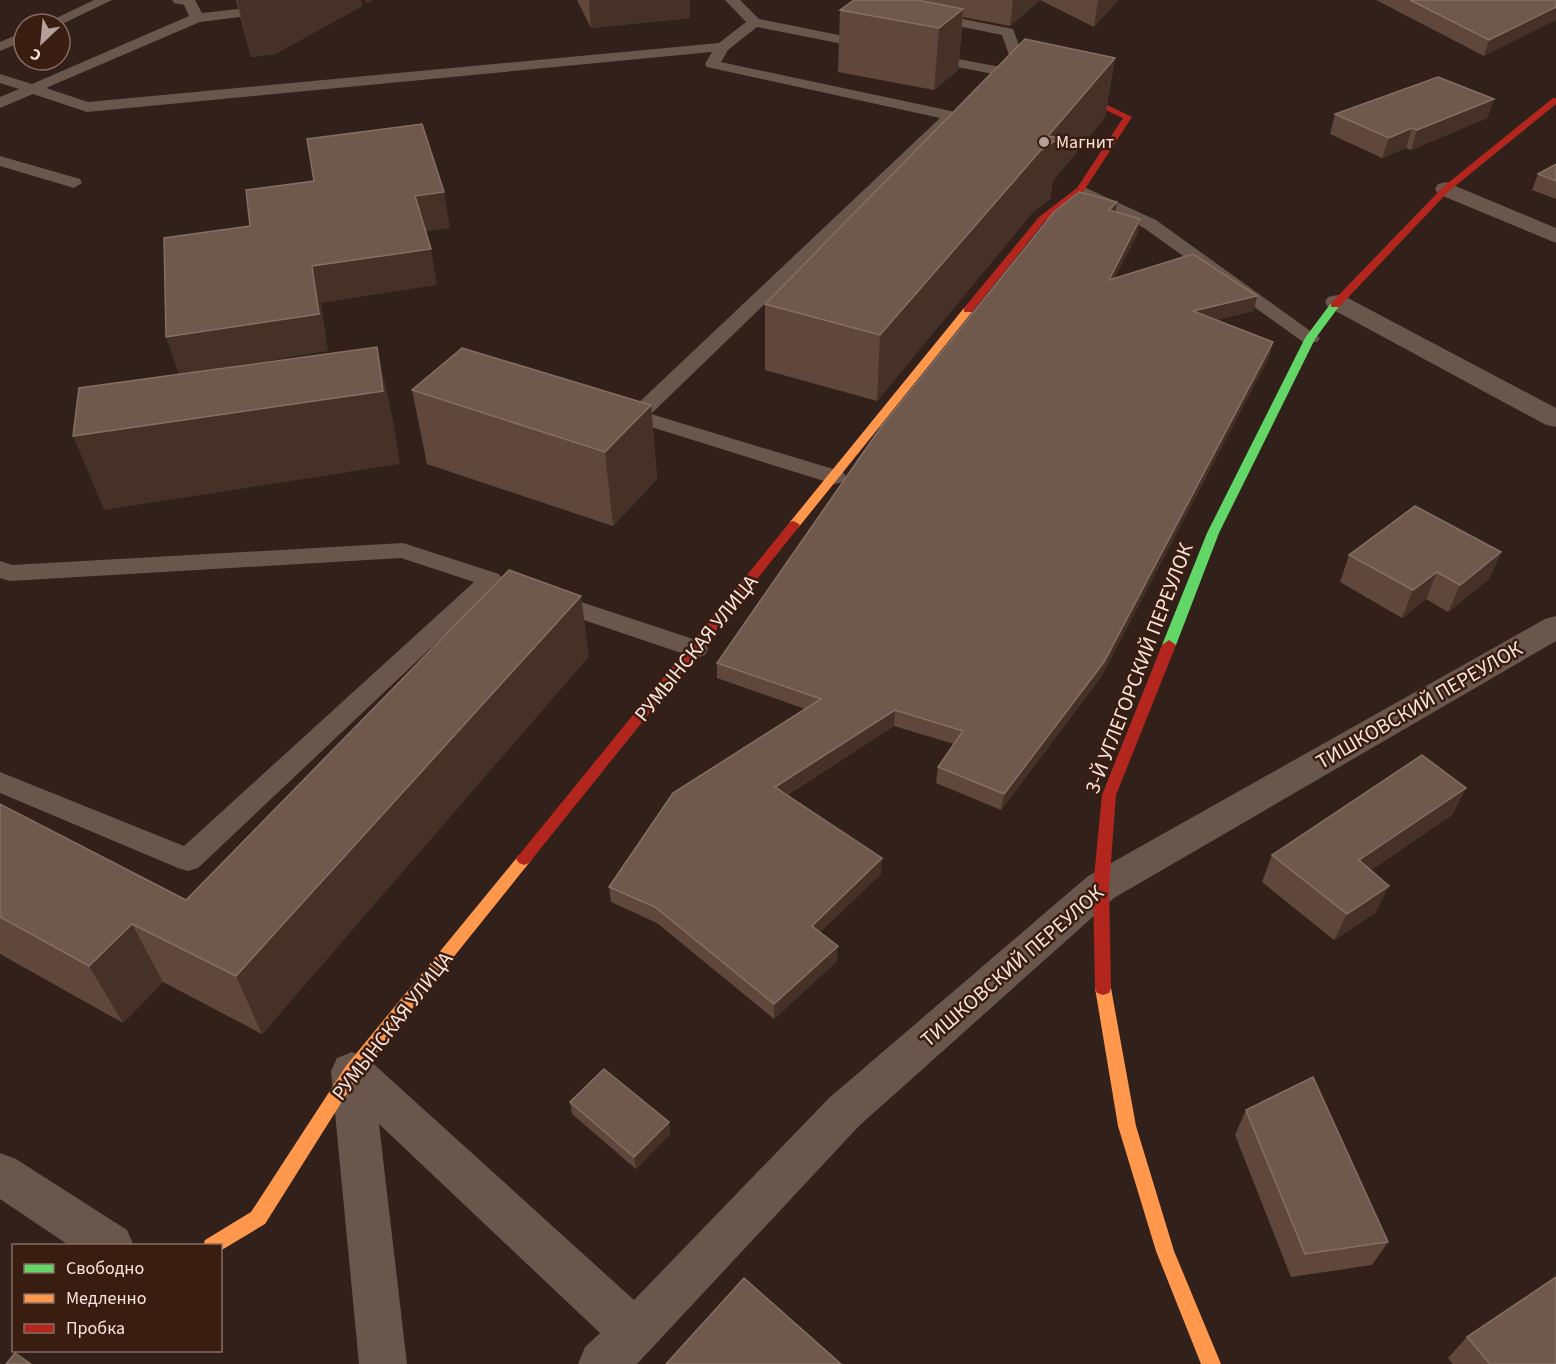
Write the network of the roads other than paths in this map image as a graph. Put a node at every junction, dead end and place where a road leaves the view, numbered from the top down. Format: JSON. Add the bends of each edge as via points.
{"nodes":[{"id":1,"x":105,"y":0,"type":"edge"},
{"id":2,"x":186,"y":0,"type":"edge"},
{"id":3,"x":732,"y":0,"type":"edge"},
{"id":4,"x":904,"y":0,"type":"edge"},
{"id":5,"x":290,"y":8,"type":"dead end"},
{"id":6,"x":72,"y":15,"type":"edge"},
{"id":7,"x":197,"y":18,"type":"junction"},
{"id":8,"x":754,"y":22,"type":"junction"},
{"id":9,"x":723,"y":47,"type":"junction"},
{"id":10,"x":890,"y":50,"type":"edge"},
{"id":11,"x":913,"y":54,"type":"edge"},
{"id":12,"x":0,"y":78,"type":"edge"},
{"id":13,"x":1057,"y":85,"type":"edge"},
{"id":14,"x":33,"y":88,"type":"junction"},
{"id":15,"x":1556,"y":100,"type":"edge"},
{"id":16,"x":0,"y":104,"type":"edge"},
{"id":17,"x":0,"y":160,"type":"edge"},
{"id":18,"x":74,"y":183,"type":"dead end"},
{"id":19,"x":1446,"y":189,"type":"junction"},
{"id":20,"x":1080,"y":190,"type":"junction"},
{"id":21,"x":1556,"y":236,"type":"edge"},
{"id":22,"x":1338,"y":302,"type":"junction"},
{"id":23,"x":1310,"y":338,"type":"junction"},
{"id":24,"x":605,"y":408,"type":"edge"},
{"id":25,"x":637,"y":416,"type":"junction"},
{"id":26,"x":1556,"y":419,"type":"edge"},
{"id":27,"x":835,"y":477,"type":"junction"},
{"id":28,"x":0,"y":569,"type":"edge"},
{"id":29,"x":513,"y":587,"type":"junction"},
{"id":30,"x":1556,"y":627,"type":"edge"},
{"id":31,"x":696,"y":649,"type":"junction"},
{"id":32,"x":0,"y":782,"type":"edge"},
{"id":33,"x":1101,"y":887,"type":"junction"},
{"id":34,"x":352,"y":1071,"type":"junction"},
{"id":35,"x":0,"y":1174,"type":"edge"},
{"id":36,"x":109,"y":1244,"type":"edge"},
{"id":37,"x":214,"y":1244,"type":"edge"},
{"id":38,"x":635,"y":1333,"type":"junction"},
{"id":39,"x":383,"y":1364,"type":"edge"},
{"id":40,"x":602,"y":1364,"type":"edge"},
{"id":41,"x":1210,"y":1364,"type":"edge"}],
"edges":[{"from":1,"to":6,"type":"lane"},
{"from":2,"to":7,"type":"lane"},
{"from":3,"to":8,"type":"lane"},
{"from":4,"to":11,"type":"lane","via":[[924,15],[1008,32],[1015,55],[1049,81]]},
{"from":5,"to":7,"type":"lane"},
{"from":7,"to":14,"type":"lane"},
{"from":8,"to":9,"type":"lane"},
{"from":8,"to":10,"type":"lane"},
{"from":9,"to":14,"type":"lane","via":[[87,107]]},
{"from":9,"to":25,"type":"lane","via":[[712,64],[951,116]]},
{"from":12,"to":14,"type":"lane"},
{"from":13,"to":20,"type":"street","name":"РУМЫНСКАЯ УЛИЦА","via":[[1128,117]]},
{"from":14,"to":16,"type":"lane"},
{"from":15,"to":19,"type":"street","name":"3-Й УГЛЕГОРСКИЙ ПЕРЕУЛОК"},
{"from":17,"to":18,"type":"lane"},
{"from":19,"to":21,"type":"street"},
{"from":19,"to":22,"type":"street","name":"3-Й УГЛЕГОРСКИЙ ПЕРЕУЛОК"},
{"from":20,"to":23,"type":"lane","via":[[1150,224]]},
{"from":20,"to":27,"type":"street","name":"РУМЫНСКАЯ УЛИЦА","via":[[1042,219]]},
{"from":22,"to":23,"type":"street","name":"3-Й УГЛЕГОРСКИЙ ПЕРЕУЛОК"},
{"from":22,"to":26,"type":"street"},
{"from":23,"to":33,"type":"street","name":"3-Й УГЛЕГОРСКИЙ ПЕРЕУЛОК","via":[[1213,532],[1109,795]]},
{"from":24,"to":25,"type":"lane"},
{"from":25,"to":27,"type":"lane"},
{"from":27,"to":31,"type":"street","name":"РУМЫНСКАЯ УЛИЦА"},
{"from":28,"to":29,"type":"lane","via":[[10,573],[403,550]]},
{"from":29,"to":31,"type":"lane"},
{"from":29,"to":32,"type":"lane","via":[[188,860]]},
{"from":30,"to":33,"type":"street","name":"ТИШКОВСКИЙ ПЕРЕУЛОК"},
{"from":31,"to":34,"type":"street","name":"РУМЫНСКАЯ УЛИЦА"},
{"from":33,"to":38,"type":"street","name":"ТИШКОВСКИЙ ПЕРЕУЛОК","via":[[844,1112]]},
{"from":33,"to":41,"type":"street","name":"3-Й УГЛЕГОРСКИЙ ПЕРЕУЛОК","via":[[1104,999],[1126,1126],[1165,1251]]},
{"from":34,"to":37,"type":"street","name":"РУМЫНСКАЯ УЛИЦА","via":[[258,1218]]},
{"from":34,"to":38,"type":"street"},
{"from":34,"to":39,"type":"street"},
{"from":35,"to":36,"type":"street"},
{"from":38,"to":40,"type":"street","name":"ТИШКОВСКИЙ ПЕРЕУЛОК"}]}
